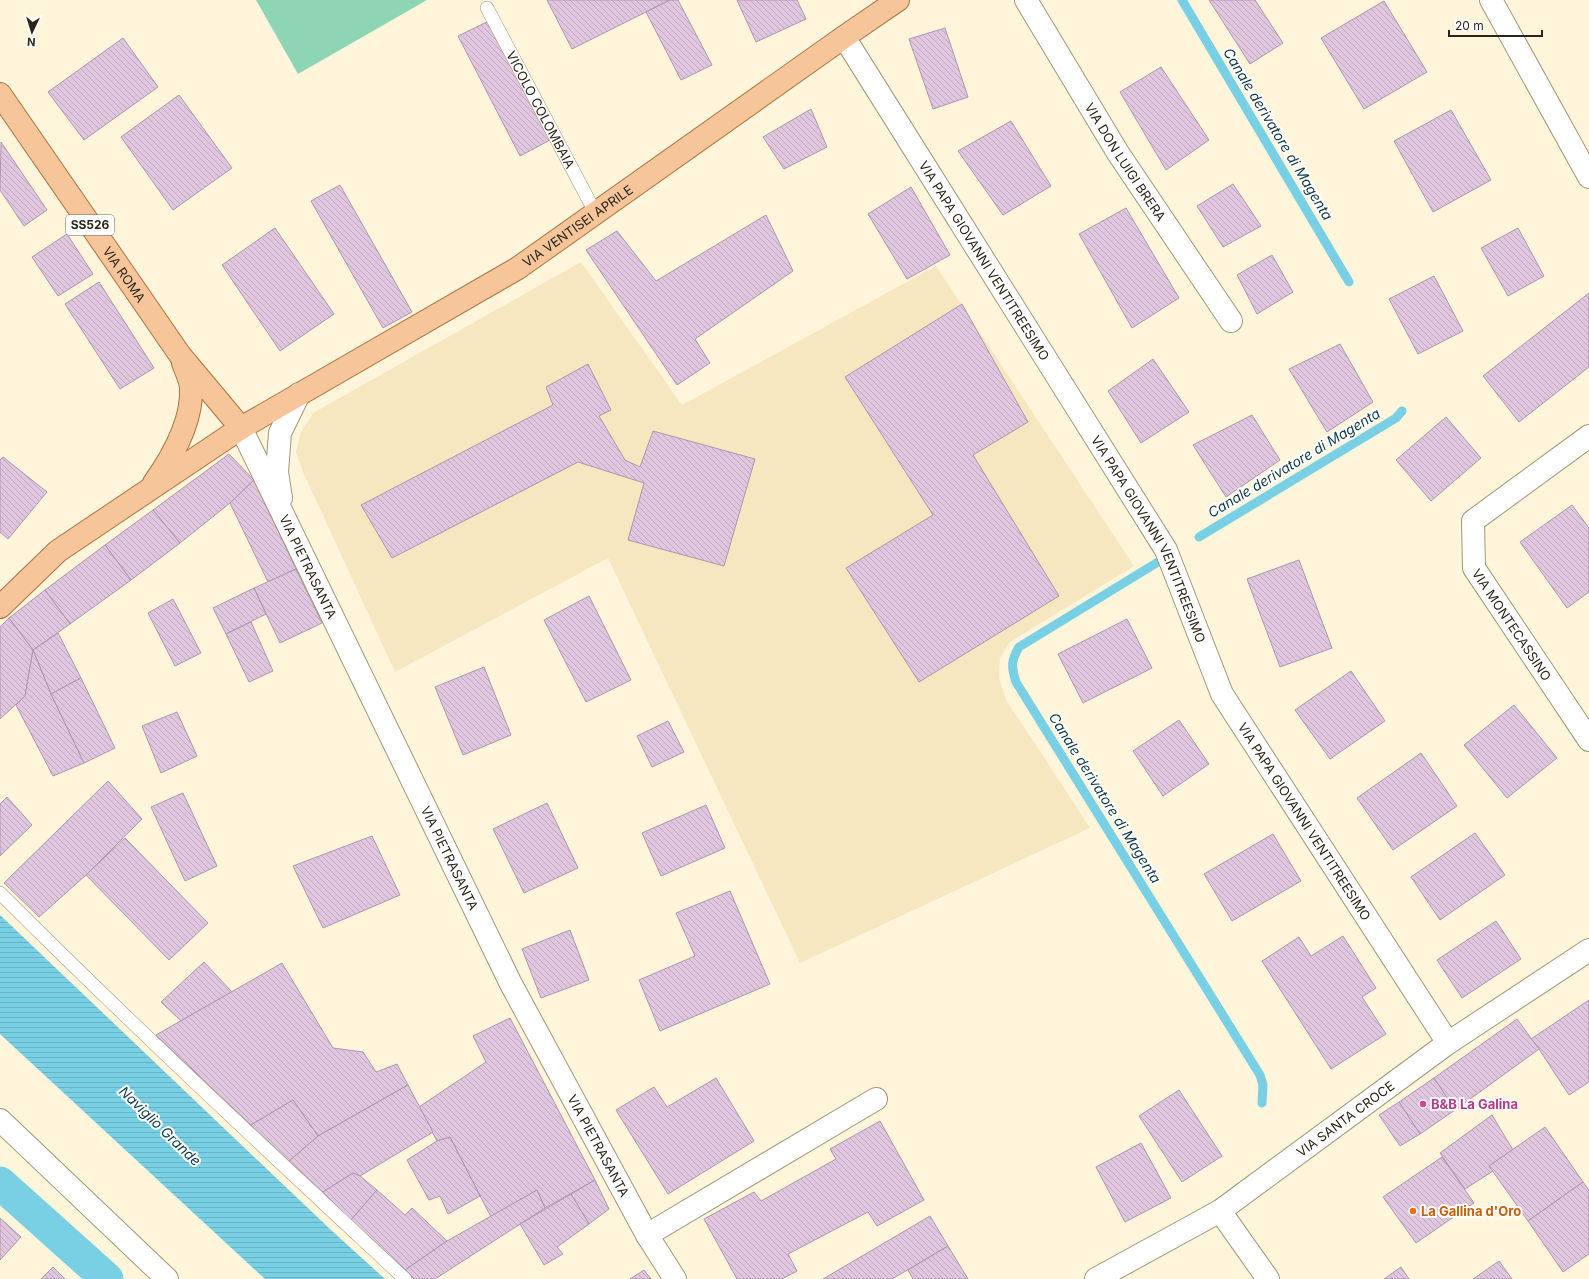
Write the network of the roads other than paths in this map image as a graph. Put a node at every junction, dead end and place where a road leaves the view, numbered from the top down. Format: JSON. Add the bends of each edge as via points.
{"nodes":[{"id":1,"x":898,"y":0,"type":"edge"},
{"id":2,"x":1026,"y":0,"type":"edge"},
{"id":3,"x":1491,"y":0,"type":"edge"},
{"id":4,"x":486,"y":8,"type":"dead end"},
{"id":5,"x":844,"y":37,"type":"junction"},
{"id":6,"x":0,"y":94,"type":"edge"},
{"id":7,"x":1589,"y":177,"type":"edge"},
{"id":8,"x":595,"y":212,"type":"junction"},
{"id":9,"x":1231,"y":320,"type":"dead end"},
{"id":10,"x":180,"y":355,"type":"junction"},
{"id":11,"x":299,"y":394,"type":"junction"},
{"id":12,"x":241,"y":428,"type":"junction"},
{"id":13,"x":1589,"y":436,"type":"edge"},
{"id":14,"x":150,"y":489,"type":"junction"},
{"id":15,"x":282,"y":513,"type":"junction"},
{"id":16,"x":0,"y":608,"type":"edge"},
{"id":17,"x":1589,"y":740,"type":"edge"},
{"id":18,"x":0,"y":893,"type":"edge"},
{"id":19,"x":1589,"y":950,"type":"edge"},
{"id":20,"x":1448,"y":1043,"type":"junction"},
{"id":21,"x":876,"y":1099,"type":"dead end"},
{"id":22,"x":0,"y":1120,"type":"edge"},
{"id":23,"x":1220,"y":1211,"type":"junction"},
{"id":24,"x":647,"y":1235,"type":"junction"},
{"id":25,"x":167,"y":1279,"type":"edge"},
{"id":26,"x":405,"y":1279,"type":"edge"},
{"id":27,"x":675,"y":1279,"type":"edge"},
{"id":28,"x":1096,"y":1279,"type":"edge"},
{"id":29,"x":1268,"y":1279,"type":"edge"}],
"edges":[{"from":1,"to":5,"type":"main road","name":"VIA VENTISEI APRILE"},
{"from":2,"to":9,"type":"street","name":"VIA DON LUIGI BRERA","via":[[1118,153]]},
{"from":3,"to":7,"type":"street"},
{"from":4,"to":8,"type":"lane","name":"VICOLO COLOMBAIA"},
{"from":5,"to":8,"type":"main road","name":"VIA VENTISEI APRILE"},
{"from":5,"to":20,"type":"street","name":"VIA PAPA GIOVANNI VENTITREESIMO","via":[[1166,550],[1222,694]]},
{"from":6,"to":10,"type":"main road","name":"VIA ROMA","number":"SS526"},
{"from":8,"to":11,"type":"main road","name":"VIA VENTISEI APRILE","via":[[518,268]]},
{"from":10,"to":12,"type":"main road","name":"VIA ROMA"},
{"from":10,"to":14,"type":"main road","name":"VIA ROMA","number":"SS526","via":[[191,385],[186,423],[171,455]]},
{"from":11,"to":12,"type":"main road","name":"VIA VENTISEI APRILE"},
{"from":11,"to":15,"type":"street","via":[[280,433],[277,472]]},
{"from":12,"to":14,"type":"main road","name":"VIA ROMA","number":"SS526"},
{"from":12,"to":15,"type":"street","name":"VIA PIETRASANTA"},
{"from":13,"to":17,"type":"street","name":"VIA MONTECASSINO","via":[[1473,521],[1473,529],[1474,568]]},
{"from":14,"to":16,"type":"main road","name":"VIA ROMA","number":"SS526","via":[[58,552]]},
{"from":15,"to":24,"type":"street","name":"VIA PIETRASANTA","via":[[511,984]]},
{"from":18,"to":26,"type":"lane","via":[[256,1140]]},
{"from":19,"to":20,"type":"street","name":"VIA SANTA CROCE"},
{"from":20,"to":23,"type":"street","name":"VIA SANTA CROCE"},
{"from":21,"to":24,"type":"street"},
{"from":22,"to":25,"type":"street"},
{"from":23,"to":28,"type":"street","name":"VIA SANTA CROCE"},
{"from":23,"to":29,"type":"street"},
{"from":24,"to":27,"type":"street","name":"VIA PIETRASANTA"}]}
